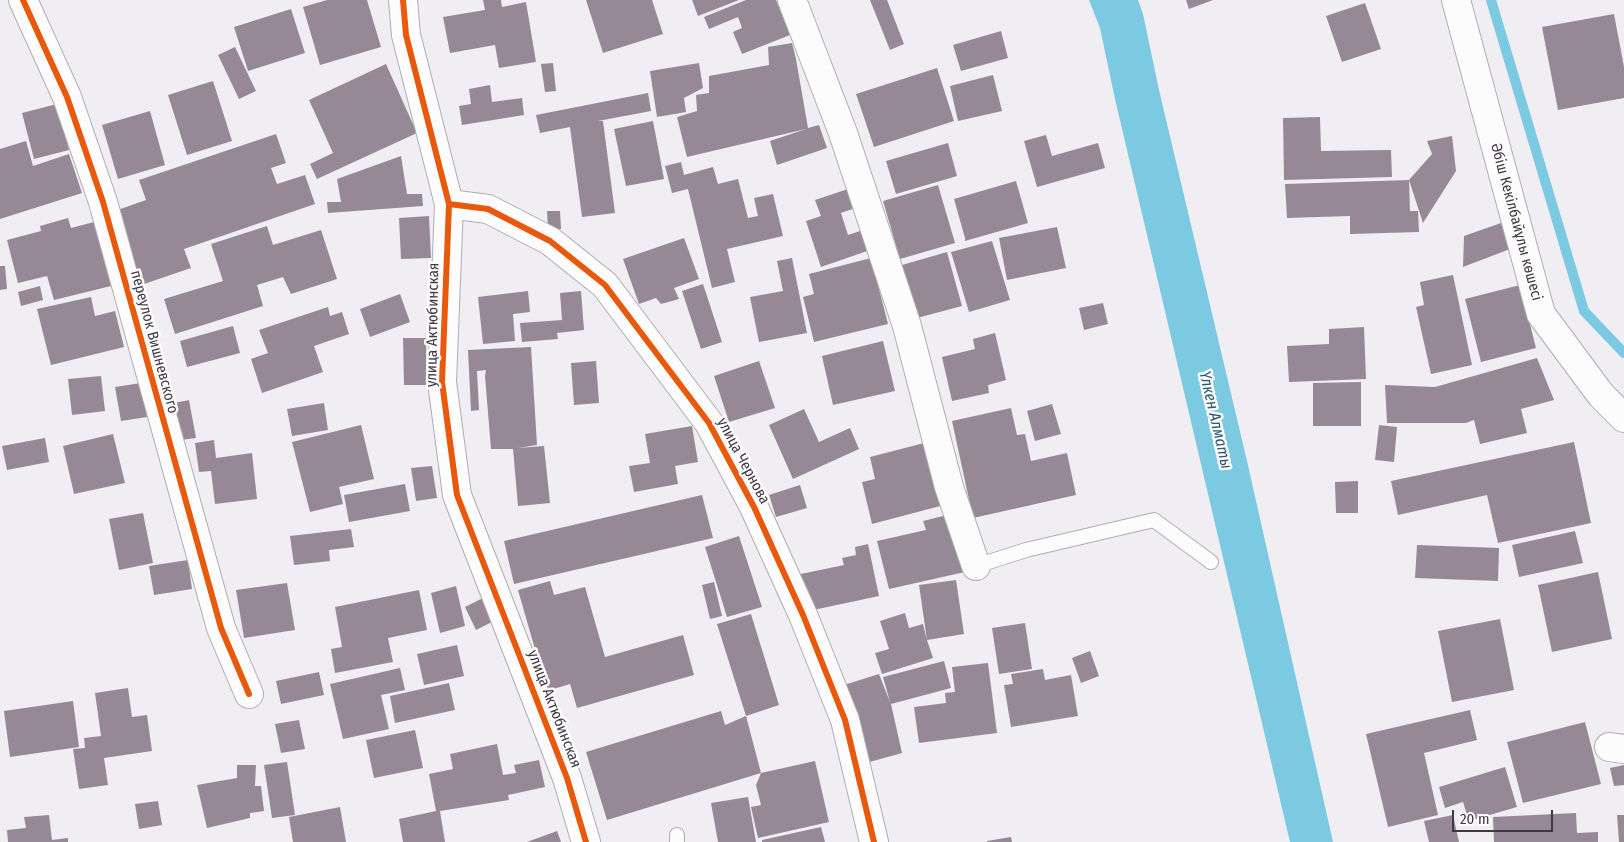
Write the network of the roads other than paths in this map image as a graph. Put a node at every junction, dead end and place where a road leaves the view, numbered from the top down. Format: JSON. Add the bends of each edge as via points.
{"nodes":[{"id":1,"x":23,"y":0,"type":"edge"},
{"id":2,"x":403,"y":0,"type":"edge"},
{"id":3,"x":792,"y":0,"type":"edge"},
{"id":4,"x":1456,"y":0,"type":"edge"},
{"id":5,"x":449,"y":204,"type":"junction"},
{"id":6,"x":1624,"y":418,"type":"edge"},
{"id":7,"x":1211,"y":562,"type":"dead end"},
{"id":8,"x":976,"y":566,"type":"joint"},
{"id":9,"x":249,"y":694,"type":"dead end"},
{"id":10,"x":586,"y":842,"type":"edge"},
{"id":11,"x":874,"y":842,"type":"edge"}],
"edges":[{"from":1,"to":9,"type":"street","name":"переулок Вишневского","via":[[67,97],[103,202],[221,628]]},
{"from":2,"to":5,"type":"street","name":"улица Актюбинская","via":[[406,35]]},
{"from":3,"to":8,"type":"street","via":[[843,133],[904,317],[949,487]]},
{"from":4,"to":6,"type":"street","name":"Әбіш Кекілбайұлы көшесі","via":[[1541,314],[1601,395]]},
{"from":5,"to":10,"type":"street","name":"улица Актюбинская","via":[[442,382],[457,495],[567,778]]},
{"from":5,"to":11,"type":"street","name":"улица Чернова","via":[[488,209],[550,241],[605,285],[709,423],[754,507],[804,615],[844,720]]},
{"from":7,"to":8,"type":"lane","via":[[1154,520],[1026,550]]}]}
